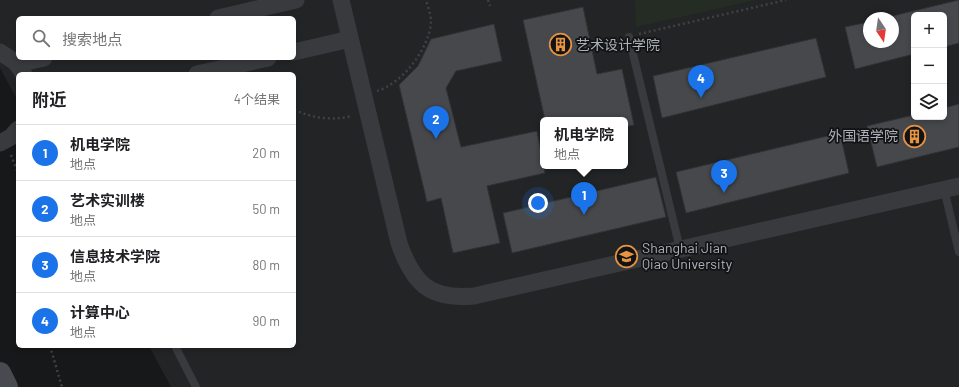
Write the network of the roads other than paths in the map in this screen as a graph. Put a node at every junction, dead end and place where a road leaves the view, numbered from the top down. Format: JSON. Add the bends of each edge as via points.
{"nodes":[{"id":1,"x":296,"y":0,"type":"edge"},
{"id":2,"x":341,"y":0,"type":"edge"},
{"id":3,"x":227,"y":16,"type":"edge"},
{"id":4,"x":629,"y":37,"type":"road end"},
{"id":5,"x":350,"y":39,"type":"junction"},
{"id":6,"x":0,"y":52,"type":"edge"},
{"id":7,"x":296,"y":52,"type":"edge"},
{"id":8,"x":40,"y":60,"type":"edge"},
{"id":9,"x":259,"y":60,"type":"edge"},
{"id":10,"x":20,"y":69,"type":"edge"},
{"id":11,"x":206,"y":72,"type":"edge"},
{"id":12,"x":16,"y":131,"type":"edge"},
{"id":13,"x":5,"y":147,"type":"edge"},
{"id":14,"x":952,"y":188,"type":"edge"},
{"id":15,"x":680,"y":249,"type":"junction"},
{"id":16,"x":959,"y":252,"type":"edge"},
{"id":17,"x":176,"y":348,"type":"edge"},
{"id":18,"x":0,"y":373,"type":"edge"},
{"id":19,"x":7,"y":387,"type":"edge"},
{"id":20,"x":196,"y":387,"type":"edge"}],
"edges":[{"from":1,"to":3,"type":"street"},
{"from":2,"to":5,"type":"street"},
{"from":4,"to":15,"type":"lane"},
{"from":5,"to":7,"type":"street"},
{"from":5,"to":15,"type":"street","via":[[399,243],[415,276],[432,290],[443,296],[456,298],[474,296]]},
{"from":6,"to":10,"type":"street"},
{"from":8,"to":10,"type":"street"},
{"from":9,"to":11,"type":"street"},
{"from":12,"to":13,"type":"street"},
{"from":14,"to":15,"type":"street"},
{"from":14,"to":16,"type":"lane"},
{"from":17,"to":20,"type":"lane"},
{"from":18,"to":19,"type":"main road"}]}
